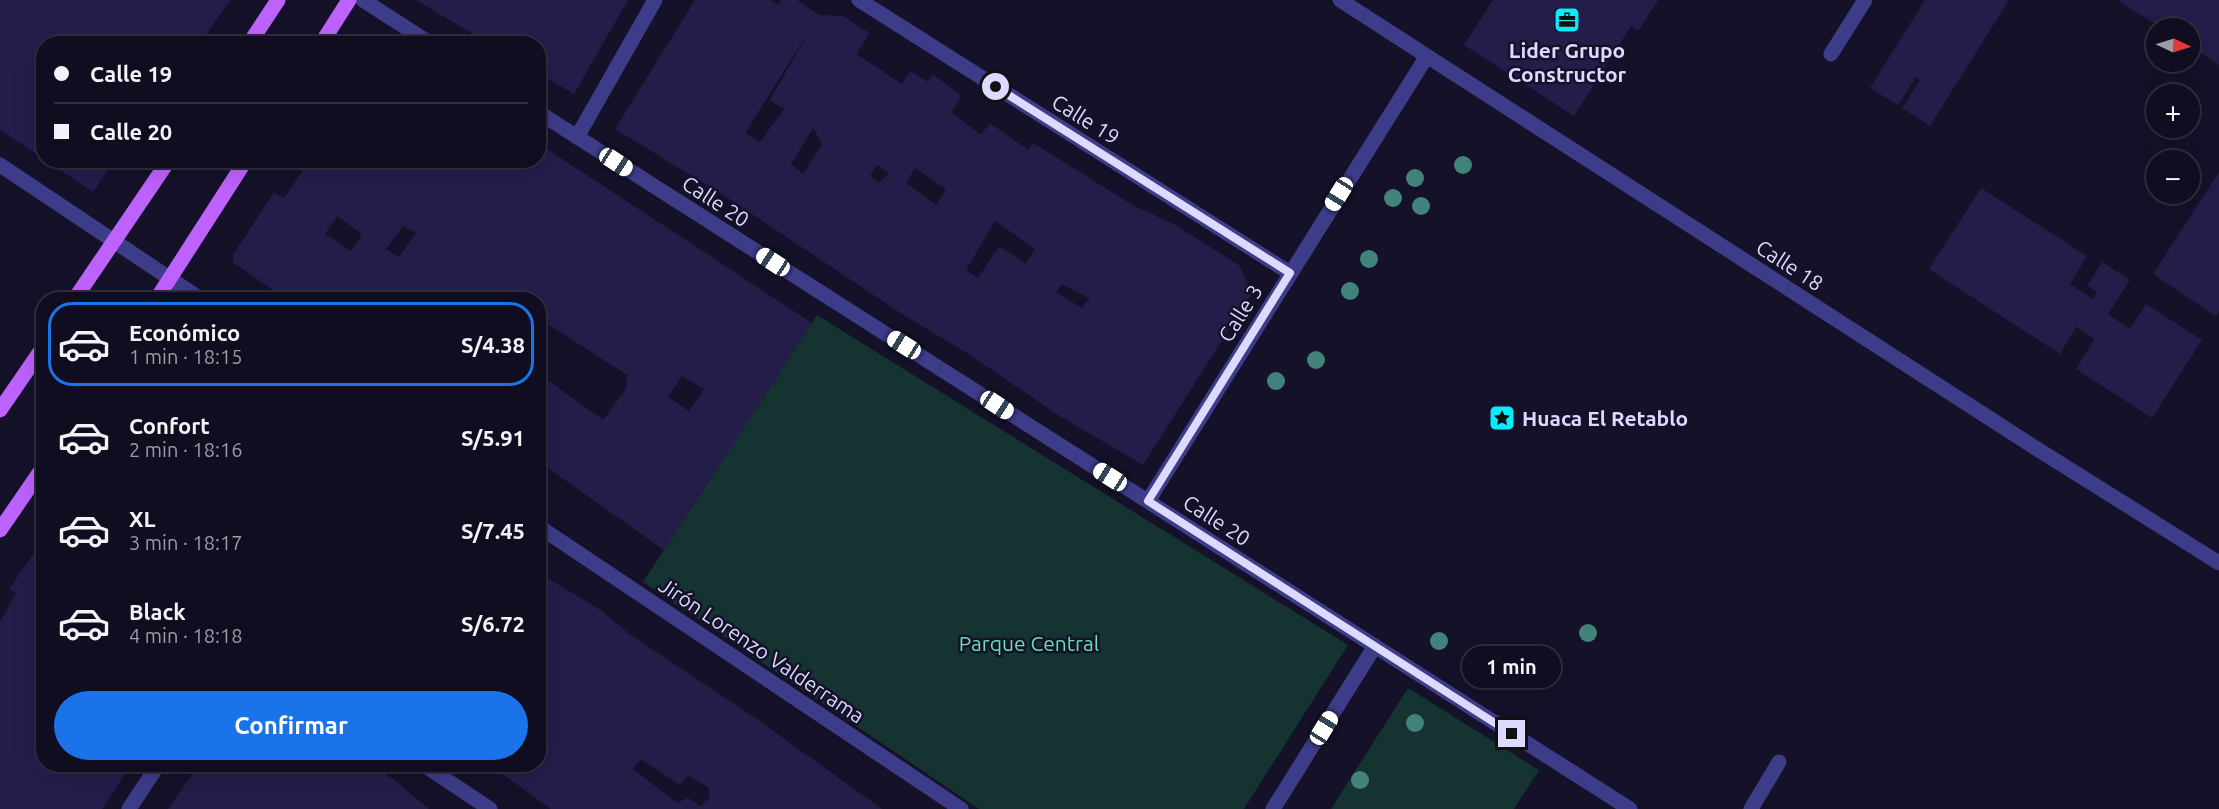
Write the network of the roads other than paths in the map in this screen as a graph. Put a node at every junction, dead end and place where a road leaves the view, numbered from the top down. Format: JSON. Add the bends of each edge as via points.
{"nodes":[{"id":1,"x":278,"y":0,"type":"edge"},
{"id":2,"x":349,"y":0,"type":"edge"},
{"id":3,"x":363,"y":0,"type":"edge"},
{"id":4,"x":655,"y":0,"type":"edge"},
{"id":5,"x":859,"y":0,"type":"edge"},
{"id":6,"x":1340,"y":0,"type":"edge"},
{"id":7,"x":1865,"y":0,"type":"edge"},
{"id":8,"x":254,"y":36,"type":"edge"},
{"id":9,"x":326,"y":36,"type":"edge"},
{"id":10,"x":419,"y":36,"type":"edge"},
{"id":11,"x":1831,"y":54,"type":"dead end"},
{"id":12,"x":1427,"y":56,"type":"junction"},
{"id":13,"x":546,"y":117,"type":"edge"},
{"id":14,"x":577,"y":137,"type":"junction"},
{"id":15,"x":0,"y":165,"type":"edge"},
{"id":16,"x":164,"y":168,"type":"edge"},
{"id":17,"x":241,"y":168,"type":"edge"},
{"id":18,"x":114,"y":241,"type":"junction"},
{"id":19,"x":1290,"y":273,"type":"junction"},
{"id":20,"x":170,"y":279,"type":"junction"},
{"id":21,"x":79,"y":292,"type":"edge"},
{"id":22,"x":161,"y":292,"type":"edge"},
{"id":23,"x":190,"y":292,"type":"edge"},
{"id":24,"x":36,"y":358,"type":"edge"},
{"id":25,"x":0,"y":410,"type":"edge"},
{"id":26,"x":36,"y":478,"type":"edge"},
{"id":27,"x":1148,"y":501,"type":"junction"},
{"id":28,"x":0,"y":530,"type":"edge"},
{"id":29,"x":546,"y":531,"type":"edge"},
{"id":30,"x":2219,"y":563,"type":"edge"},
{"id":31,"x":1375,"y":646,"type":"junction"},
{"id":32,"x":1779,"y":762,"type":"dead end"},
{"id":33,"x":153,"y":772,"type":"edge"},
{"id":34,"x":434,"y":772,"type":"edge"},
{"id":35,"x":129,"y":809,"type":"edge"},
{"id":36,"x":490,"y":809,"type":"edge"},
{"id":37,"x":961,"y":809,"type":"edge"},
{"id":38,"x":1273,"y":809,"type":"edge"},
{"id":39,"x":1630,"y":809,"type":"edge"},
{"id":40,"x":1750,"y":809,"type":"edge"}],
"edges":[{"from":1,"to":8,"type":"main road"},
{"from":2,"to":9,"type":"main road"},
{"from":3,"to":10,"type":"street"},
{"from":4,"to":14,"type":"street"},
{"from":5,"to":19,"type":"street","name":"Calle 19"},
{"from":6,"to":12,"type":"street","name":"Calle 18"},
{"from":7,"to":11,"type":"street"},
{"from":12,"to":19,"type":"street","name":"Calle 3"},
{"from":12,"to":30,"type":"street","name":"Calle 18"},
{"from":13,"to":14,"type":"street","name":"Calle 20"},
{"from":14,"to":27,"type":"street","name":"Calle 20"},
{"from":15,"to":18,"type":"street"},
{"from":16,"to":18,"type":"main road"},
{"from":17,"to":20,"type":"main road"},
{"from":18,"to":20,"type":"street"},
{"from":18,"to":21,"type":"main road"},
{"from":19,"to":27,"type":"street","name":"Calle 3"},
{"from":20,"to":22,"type":"main road"},
{"from":20,"to":23,"type":"street"},
{"from":24,"to":25,"type":"main road"},
{"from":26,"to":28,"type":"main road"},
{"from":27,"to":31,"type":"street","name":"Calle 20"},
{"from":29,"to":37,"type":"street","name":"Jirón Lorenzo Valderrama"},
{"from":31,"to":38,"type":"street"},
{"from":31,"to":39,"type":"street","name":"Calle 20"},
{"from":32,"to":40,"type":"street"},
{"from":33,"to":35,"type":"street"},
{"from":34,"to":36,"type":"street"}]}
